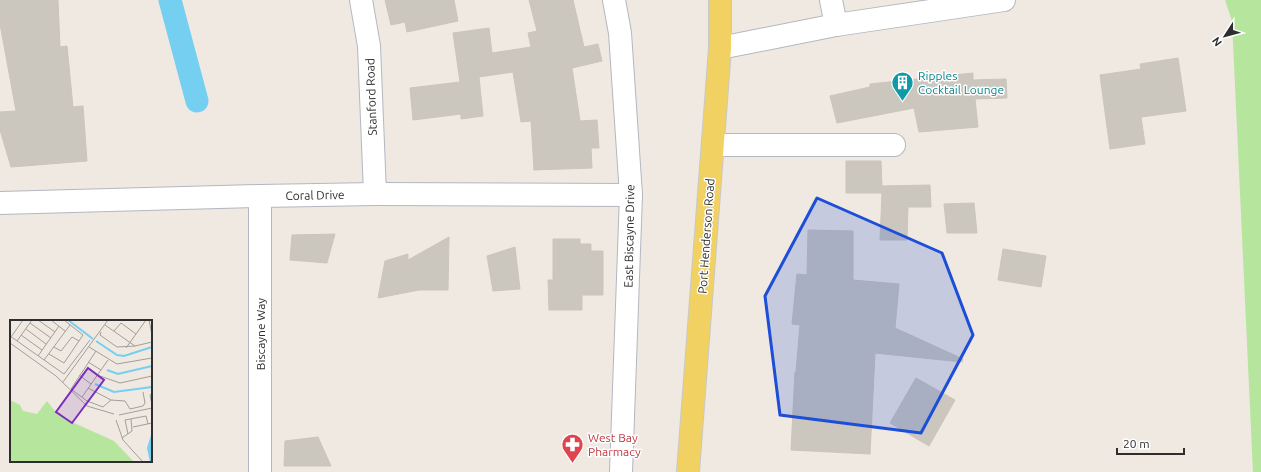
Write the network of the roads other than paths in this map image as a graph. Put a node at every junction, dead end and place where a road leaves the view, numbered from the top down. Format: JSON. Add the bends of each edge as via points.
{"nodes":[{"id":1,"x":361,"y":0,"type":"edge"},
{"id":2,"x":614,"y":0,"type":"edge"},
{"id":3,"x":720,"y":0,"type":"edge"},
{"id":4,"x":831,"y":0,"type":"edge"},
{"id":5,"x":1004,"y":0,"type":"edge"},
{"id":6,"x":836,"y":26,"type":"junction"},
{"id":7,"x":720,"y":48,"type":"junction"},
{"id":8,"x":713,"y":145,"type":"junction"},
{"id":9,"x":894,"y":145,"type":"dead end"},
{"id":10,"x":375,"y":194,"type":"junction"},
{"id":11,"x":631,"y":195,"type":"junction"},
{"id":12,"x":260,"y":196,"type":"junction"},
{"id":13,"x":0,"y":203,"type":"edge"},
{"id":14,"x":260,"y":472,"type":"edge"},
{"id":15,"x":621,"y":472,"type":"edge"},
{"id":16,"x":688,"y":472,"type":"edge"}],
"edges":[{"from":1,"to":10,"type":"street","name":"Stanford Road","via":[[369,46]]},
{"from":2,"to":11,"type":"street","name":"East Biscayne Drive","via":[[620,34]]},
{"from":3,"to":7,"type":"main road","name":"Port Henderson Road"},
{"from":4,"to":6,"type":"street"},
{"from":5,"to":6,"type":"street"},
{"from":6,"to":7,"type":"street"},
{"from":7,"to":8,"type":"main road","name":"Port Henderson Road"},
{"from":8,"to":9,"type":"street"},
{"from":8,"to":16,"type":"main road","name":"Port Henderson Road"},
{"from":10,"to":11,"type":"street","name":"Coral Drive"},
{"from":10,"to":12,"type":"street","name":"Coral Drive"},
{"from":11,"to":15,"type":"street","name":"East Biscayne Drive"},
{"from":12,"to":13,"type":"street","name":"Coral Drive"},
{"from":12,"to":14,"type":"street","name":"Biscayne Way"}]}
